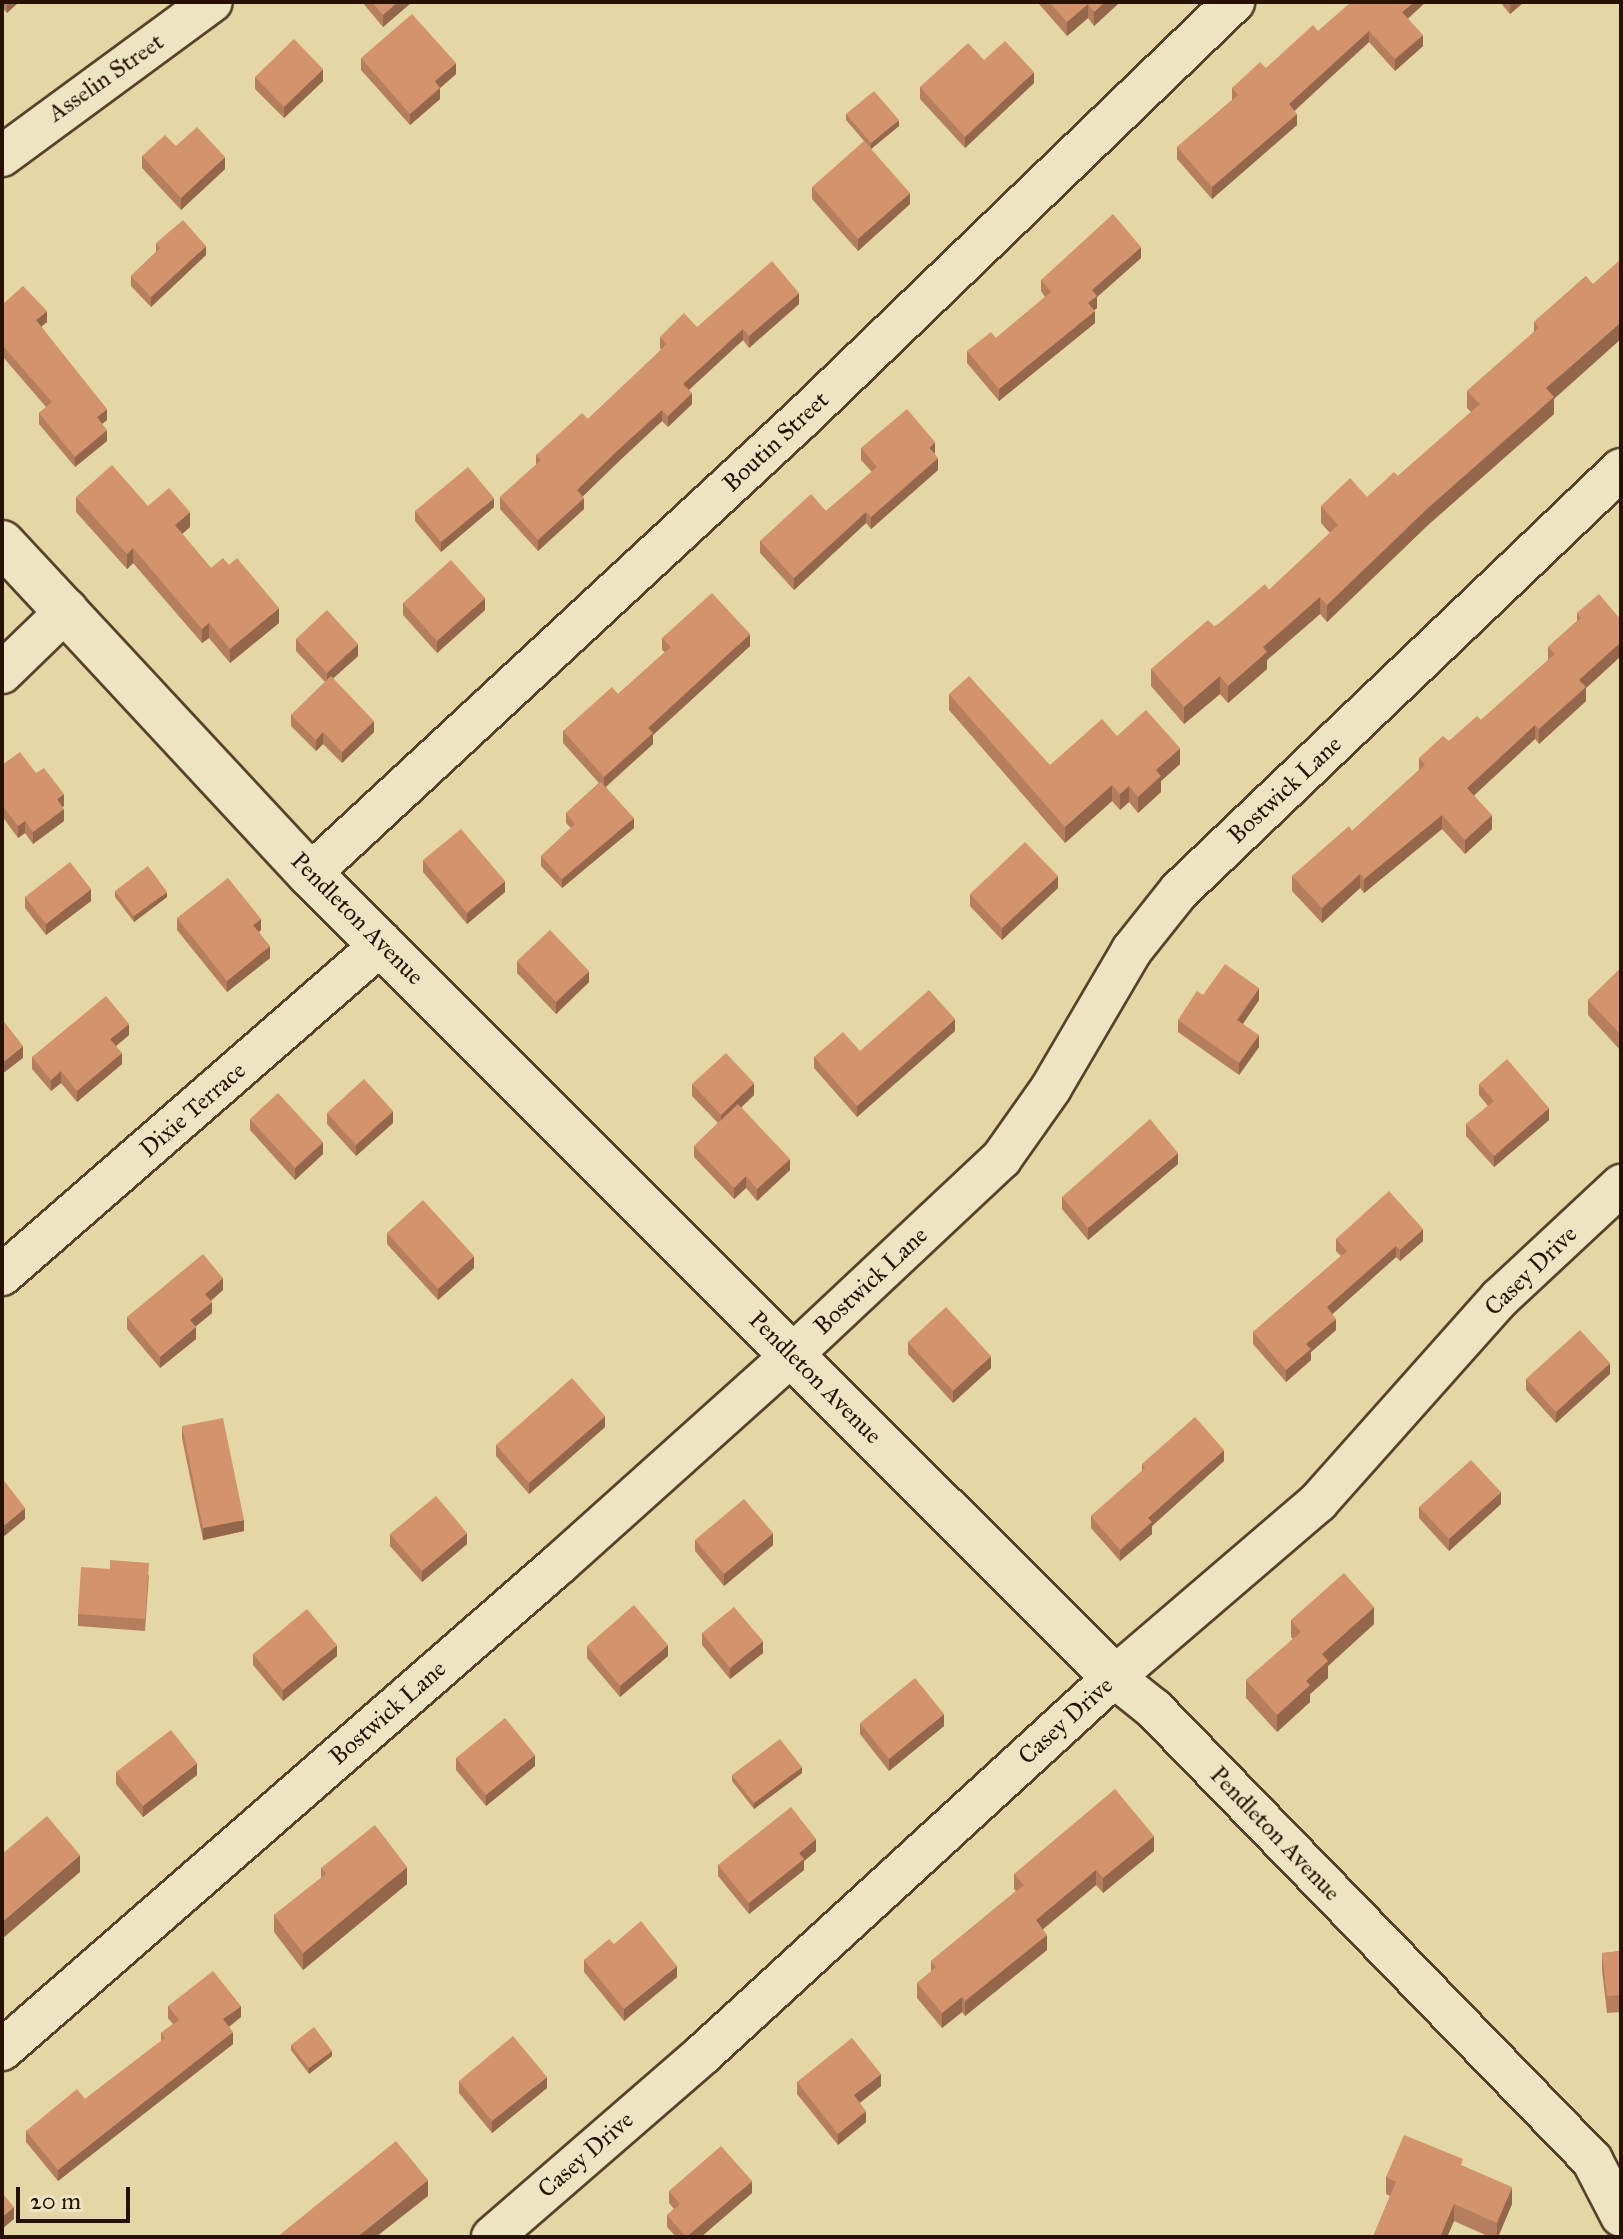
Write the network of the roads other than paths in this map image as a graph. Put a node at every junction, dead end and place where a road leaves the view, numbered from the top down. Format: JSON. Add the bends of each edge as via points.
{"nodes":[{"id":1,"x":212,"y":2,"type":"edge"},
{"id":2,"x":1234,"y":2,"type":"edge"},
{"id":3,"x":2,"y":156,"type":"edge"},
{"id":4,"x":1621,"y":469,"type":"edge"},
{"id":5,"x":2,"y":543,"type":"edge"},
{"id":6,"x":67,"y":610,"type":"junction"},
{"id":7,"x":2,"y":673,"type":"edge"},
{"id":8,"x":310,"y":874,"type":"junction"},
{"id":9,"x":383,"y":943,"type":"junction"},
{"id":10,"x":1621,"y":1185,"type":"edge"},
{"id":11,"x":2,"y":1275,"type":"edge"},
{"id":12,"x":792,"y":1355,"type":"junction"},
{"id":13,"x":1114,"y":1677,"type":"junction"},
{"id":14,"x":2,"y":2050,"type":"edge"},
{"id":15,"x":1621,"y":2216,"type":"edge"},
{"id":16,"x":492,"y":2237,"type":"edge"}],
"edges":[{"from":1,"to":3,"type":"street","name":"Asselin Street"},
{"from":2,"to":8,"type":"street","name":"Boutin Street","via":[[802,418]]},
{"from":4,"to":12,"type":"street","name":"Bostwick Lane","via":[[1179,891],[1132,950],[1051,1088],[1001,1159]]},
{"from":5,"to":6,"type":"street","name":"Pendleton Avenue"},
{"from":6,"to":7,"type":"street"},
{"from":6,"to":8,"type":"street","name":"Pendleton Avenue"},
{"from":8,"to":9,"type":"street","name":"Pendleton Avenue"},
{"from":9,"to":11,"type":"street","name":"Dixie Terrace"},
{"from":9,"to":12,"type":"street","name":"Pendleton Avenue"},
{"from":10,"to":13,"type":"street","name":"Casey Drive","via":[[1500,1298],[1318,1502]]},
{"from":12,"to":13,"type":"street","name":"Pendleton Avenue"},
{"from":12,"to":14,"type":"street","name":"Bostwick Lane"},
{"from":13,"to":15,"type":"street","name":"Pendleton Avenue","via":[[1154,1709],[1592,2160]]},
{"from":13,"to":16,"type":"street","name":"Casey Drive","via":[[703,2054]]}]}
